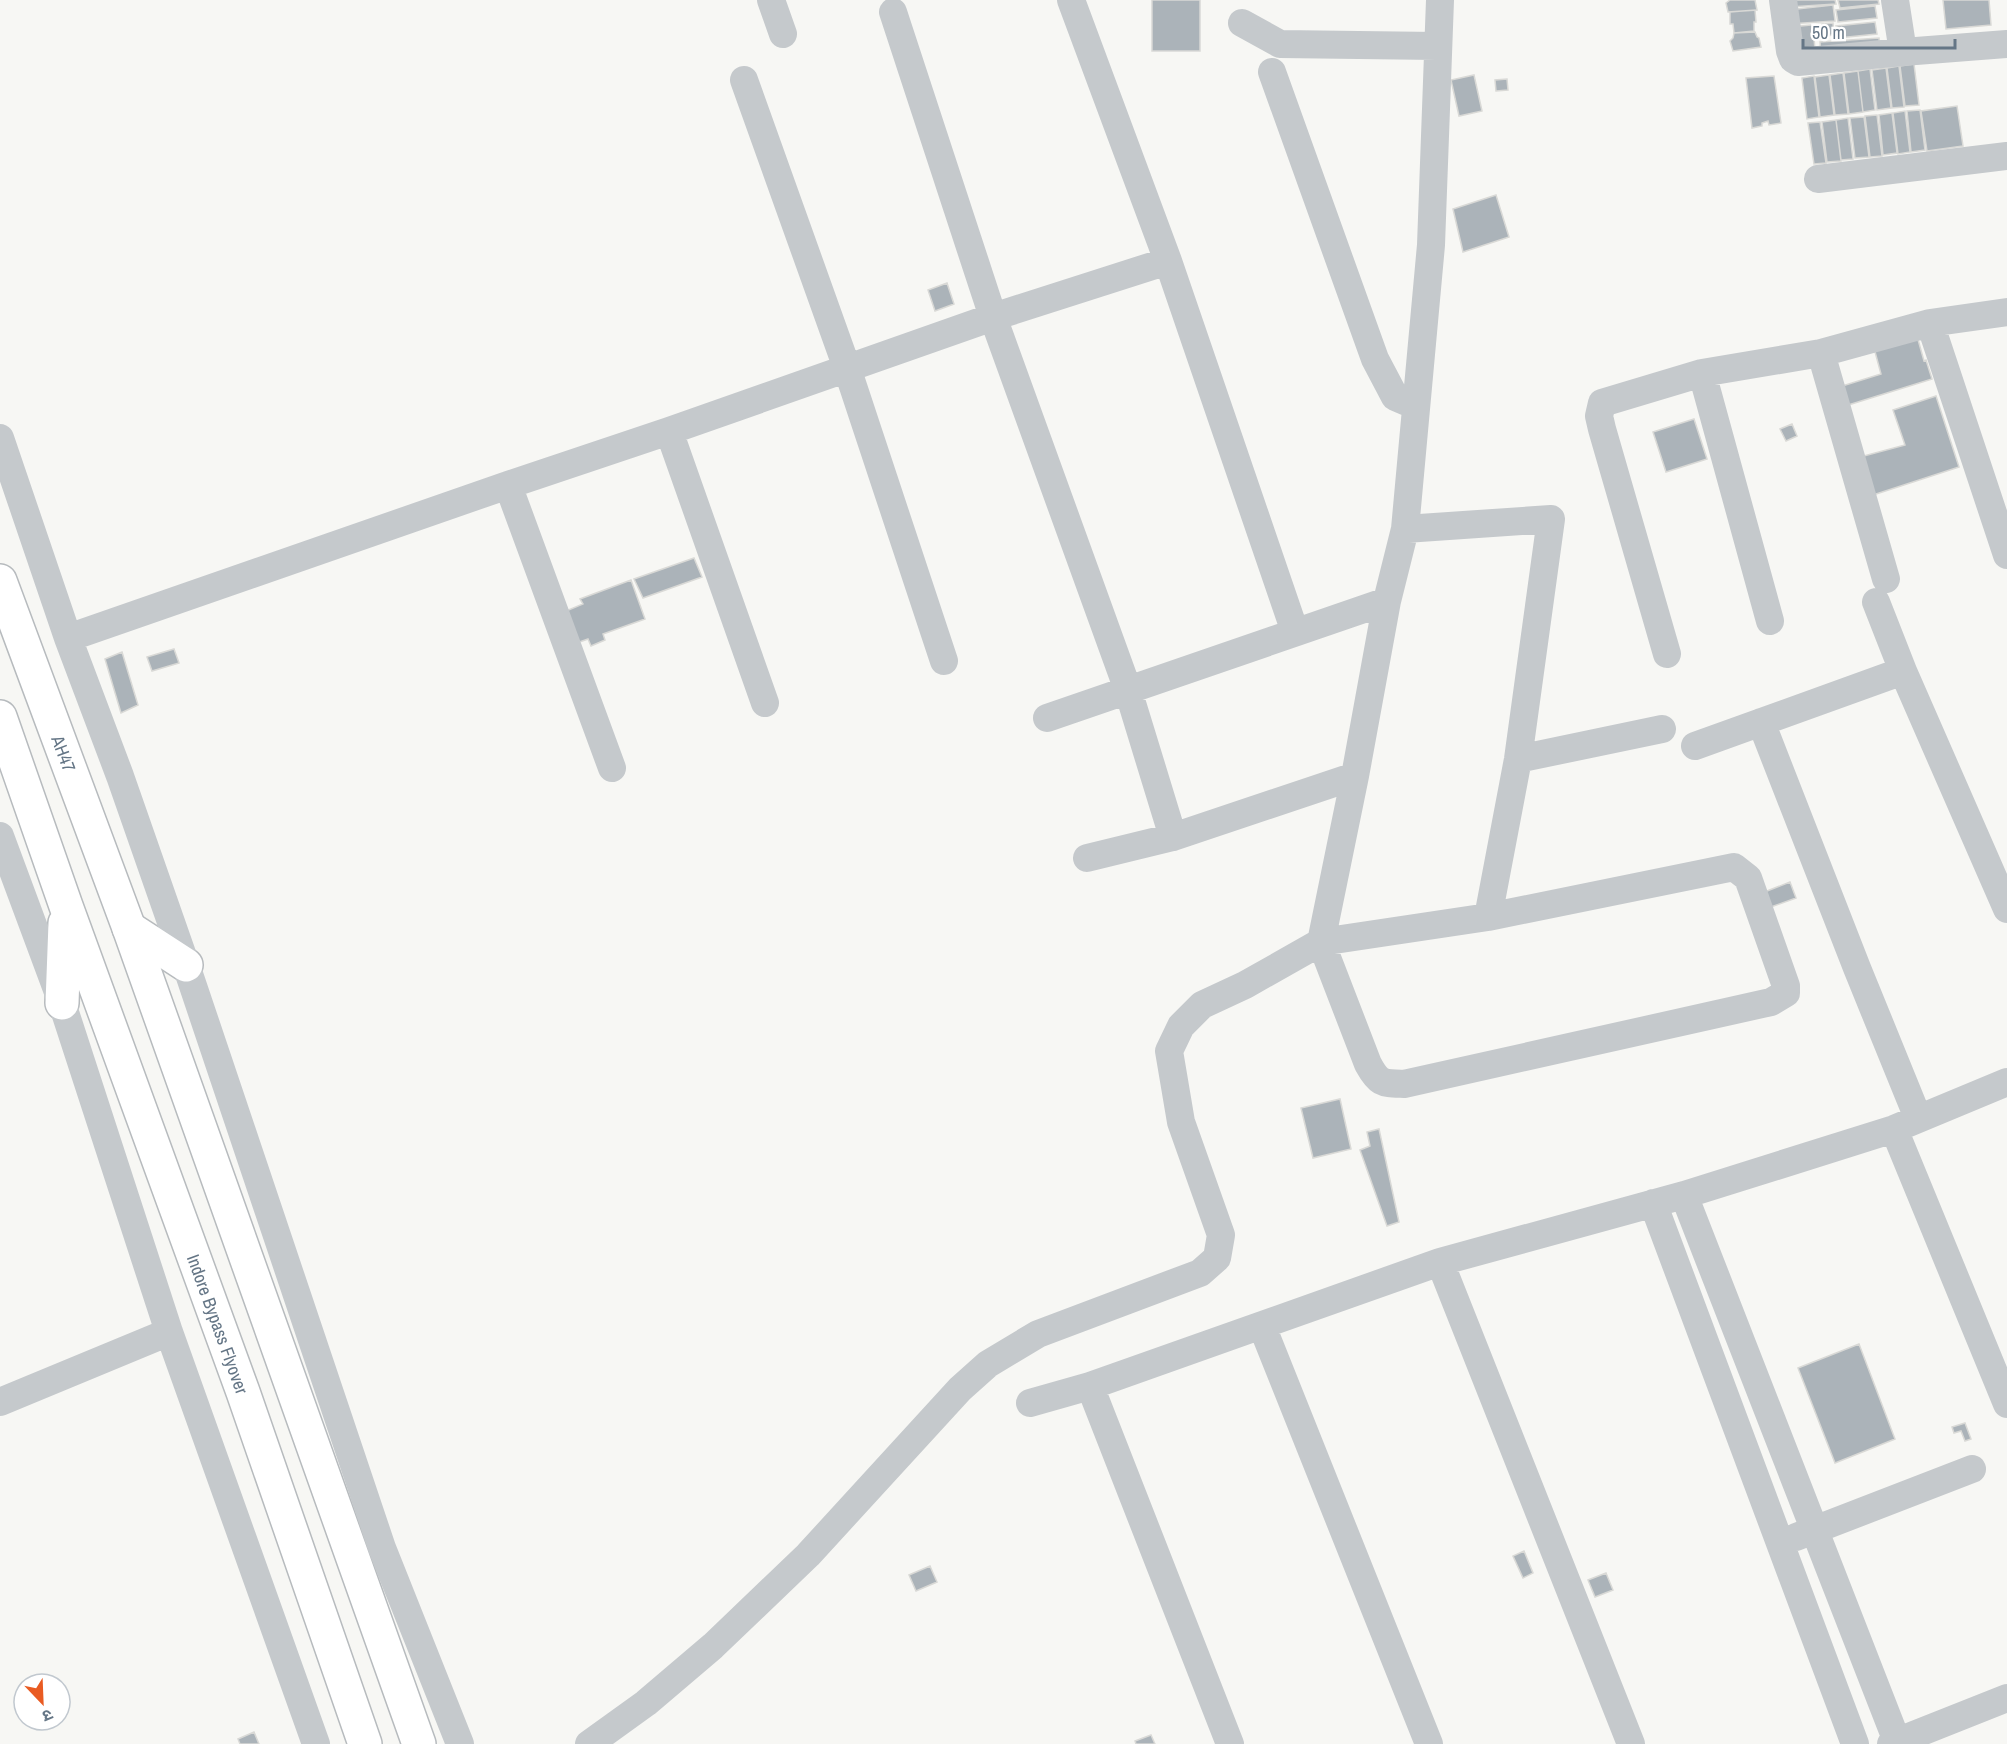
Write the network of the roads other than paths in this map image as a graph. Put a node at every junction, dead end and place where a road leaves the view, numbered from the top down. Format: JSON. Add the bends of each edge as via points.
{"nodes":[{"id":1,"x":771,"y":0,"type":"edge"},
{"id":2,"x":1071,"y":0,"type":"edge"},
{"id":3,"x":1440,"y":0,"type":"edge"},
{"id":4,"x":1783,"y":0,"type":"edge"},
{"id":5,"x":1895,"y":0,"type":"edge"},
{"id":6,"x":893,"y":12,"type":"dead end"},
{"id":7,"x":1242,"y":23,"type":"dead end"},
{"id":8,"x":783,"y":34,"type":"dead end"},
{"id":9,"x":2007,"y":44,"type":"edge"},
{"id":10,"x":1437,"y":46,"type":"junction"},
{"id":11,"x":1903,"y":52,"type":"junction"},
{"id":12,"x":1272,"y":72,"type":"dead end"},
{"id":13,"x":744,"y":80,"type":"dead end"},
{"id":14,"x":2007,"y":156,"type":"edge"},
{"id":15,"x":1818,"y":179,"type":"dead end"},
{"id":16,"x":1168,"y":261,"type":"junction"},
{"id":17,"x":2007,"y":312,"type":"edge"},
{"id":18,"x":993,"y":317,"type":"junction"},
{"id":19,"x":1930,"y":323,"type":"junction"},
{"id":20,"x":1821,"y":353,"type":"junction"},
{"id":21,"x":847,"y":368,"type":"junction"},
{"id":22,"x":1702,"y":373,"type":"junction"},
{"id":23,"x":1416,"y":406,"type":"junction"},
{"id":24,"x":669,"y":431,"type":"junction"},
{"id":25,"x":0,"y":438,"type":"edge"},
{"id":26,"x":508,"y":485,"type":"junction"},
{"id":27,"x":1405,"y":530,"type":"junction"},
{"id":28,"x":2007,"y":555,"type":"edge"},
{"id":29,"x":0,"y":581,"type":"edge"},
{"id":30,"x":1387,"y":601,"type":"junction"},
{"id":31,"x":1770,"y":621,"type":"dead end"},
{"id":32,"x":1295,"y":633,"type":"junction"},
{"id":33,"x":68,"y":638,"type":"junction"},
{"id":34,"x":1666,"y":654,"type":"dead end"},
{"id":35,"x":944,"y":661,"type":"dead end"},
{"id":36,"x":1903,"y":670,"type":"junction"},
{"id":37,"x":1128,"y":690,"type":"junction"},
{"id":38,"x":765,"y":703,"type":"dead end"},
{"id":39,"x":0,"y":717,"type":"edge"},
{"id":40,"x":1047,"y":718,"type":"dead end"},
{"id":41,"x":1761,"y":722,"type":"junction"},
{"id":42,"x":1662,"y":729,"type":"dead end"},
{"id":43,"x":1695,"y":746,"type":"dead end"},
{"id":44,"x":1518,"y":759,"type":"junction"},
{"id":45,"x":612,"y":768,"type":"dead end"},
{"id":46,"x":1355,"y":776,"type":"junction"},
{"id":47,"x":0,"y":836,"type":"edge"},
{"id":48,"x":1173,"y":837,"type":"junction"},
{"id":49,"x":1087,"y":858,"type":"dead end"},
{"id":50,"x":66,"y":906,"type":"junction"},
{"id":51,"x":2007,"y":909,"type":"edge"},
{"id":52,"x":1488,"y":917,"type":"junction"},
{"id":53,"x":129,"y":928,"type":"junction"},
{"id":54,"x":1321,"y":942,"type":"junction"},
{"id":55,"x":186,"y":965,"type":"junction"},
{"id":56,"x":62,"y":1003,"type":"junction"},
{"id":57,"x":2007,"y":1082,"type":"edge"},
{"id":58,"x":1906,"y":1123,"type":"junction"},
{"id":59,"x":1684,"y":1195,"type":"junction"},
{"id":60,"x":1653,"y":1203,"type":"junction"},
{"id":61,"x":1440,"y":1262,"type":"junction"},
{"id":62,"x":1262,"y":1326,"type":"junction"},
{"id":63,"x":169,"y":1332,"type":"junction"},
{"id":64,"x":1090,"y":1386,"type":"junction"},
{"id":65,"x":0,"y":1402,"type":"edge"},
{"id":66,"x":1030,"y":1403,"type":"dead end"},
{"id":67,"x":2007,"y":1404,"type":"edge"},
{"id":68,"x":1972,"y":1468,"type":"dead end"},
{"id":69,"x":1814,"y":1529,"type":"junction"},
{"id":70,"x":1780,"y":1543,"type":"junction"},
{"id":71,"x":2007,"y":1698,"type":"edge"},
{"id":72,"x":1896,"y":1743,"type":"edge"},
{"id":73,"x":316,"y":1744,"type":"edge"},
{"id":74,"x":365,"y":1744,"type":"edge"},
{"id":75,"x":419,"y":1744,"type":"edge"},
{"id":76,"x":460,"y":1744,"type":"edge"},
{"id":77,"x":589,"y":1744,"type":"edge"},
{"id":78,"x":1230,"y":1744,"type":"edge"},
{"id":79,"x":1430,"y":1744,"type":"edge"},
{"id":80,"x":1631,"y":1744,"type":"edge"},
{"id":81,"x":1855,"y":1744,"type":"edge"}],
"edges":[{"from":1,"to":8,"type":"street"},
{"from":2,"to":16,"type":"street"},
{"from":3,"to":10,"type":"street"},
{"from":4,"to":11,"type":"street","via":[[1790,51],[1798,62]]},
{"from":5,"to":11,"type":"street"},
{"from":6,"to":18,"type":"street"},
{"from":7,"to":10,"type":"street","via":[[1280,44]]},
{"from":9,"to":11,"type":"street"},
{"from":10,"to":23,"type":"street","via":[[1431,245]]},
{"from":12,"to":23,"type":"street","via":[[1375,359],[1395,397]]},
{"from":13,"to":21,"type":"street"},
{"from":14,"to":15,"type":"street"},
{"from":16,"to":18,"type":"street"},
{"from":16,"to":32,"type":"street"},
{"from":17,"to":19,"type":"street"},
{"from":18,"to":21,"type":"street"},
{"from":18,"to":37,"type":"street"},
{"from":19,"to":20,"type":"street"},
{"from":19,"to":28,"type":"street"},
{"from":20,"to":22,"type":"street"},
{"from":20,"to":36,"type":"street"},
{"from":21,"to":24,"type":"street"},
{"from":21,"to":35,"type":"street"},
{"from":22,"to":31,"type":"street"},
{"from":22,"to":34,"type":"street","via":[[1602,403],[1599,416]]},
{"from":23,"to":27,"type":"street"},
{"from":24,"to":26,"type":"street"},
{"from":24,"to":38,"type":"street"},
{"from":25,"to":33,"type":"street"},
{"from":26,"to":33,"type":"street"},
{"from":26,"to":45,"type":"street"},
{"from":27,"to":30,"type":"street"},
{"from":27,"to":44,"type":"street","via":[[1551,519]]},
{"from":29,"to":53,"type":"highway","name":"AH47"},
{"from":30,"to":32,"type":"street"},
{"from":30,"to":46,"type":"street"},
{"from":32,"to":37,"type":"street"},
{"from":33,"to":55,"type":"street"},
{"from":36,"to":41,"type":"street"},
{"from":36,"to":51,"type":"street"},
{"from":37,"to":40,"type":"street"},
{"from":37,"to":48,"type":"street"},
{"from":39,"to":50,"type":"highway"},
{"from":41,"to":43,"type":"street"},
{"from":41,"to":58,"type":"street","via":[[1857,968]]},
{"from":42,"to":44,"type":"street"},
{"from":44,"to":52,"type":"street"},
{"from":46,"to":48,"type":"street"},
{"from":46,"to":54,"type":"street"},
{"from":47,"to":56,"type":"street"},
{"from":48,"to":49,"type":"street"},
{"from":50,"to":56,"type":"highway"},
{"from":50,"to":74,"type":"highway","name":"Indore Bypass Flyover","via":[[243,1392]]},
{"from":52,"to":54,"type":"street"},
{"from":52,"to":54,"type":"street","via":[[1734,867],[1748,878],[1786,993],[1771,1002],[1404,1084],[1383,1083],[1368,1064]]},
{"from":53,"to":55,"type":"highway"},
{"from":53,"to":75,"type":"highway"},
{"from":54,"to":77,"type":"street","via":[[1202,1005],[1181,1026],[1169,1051],[1181,1122],[1221,1235],[1217,1258],[1200,1272],[1038,1334],[988,1365],[960,1389],[808,1555],[713,1646],[646,1704]]},
{"from":55,"to":76,"type":"street","via":[[382,1548]]},
{"from":56,"to":63,"type":"street"},
{"from":57,"to":58,"type":"street"},
{"from":58,"to":59,"type":"street"},
{"from":58,"to":67,"type":"street"},
{"from":59,"to":60,"type":"street"},
{"from":59,"to":69,"type":"street"},
{"from":60,"to":61,"type":"street"},
{"from":60,"to":70,"type":"street"},
{"from":61,"to":62,"type":"street"},
{"from":61,"to":80,"type":"street"},
{"from":62,"to":64,"type":"street"},
{"from":62,"to":79,"type":"street"},
{"from":63,"to":65,"type":"street"},
{"from":63,"to":73,"type":"street"},
{"from":64,"to":66,"type":"street"},
{"from":64,"to":78,"type":"street"},
{"from":68,"to":69,"type":"street"},
{"from":69,"to":70,"type":"street"},
{"from":69,"to":72,"type":"street"},
{"from":70,"to":81,"type":"street"},
{"from":71,"to":72,"type":"street"}]}
